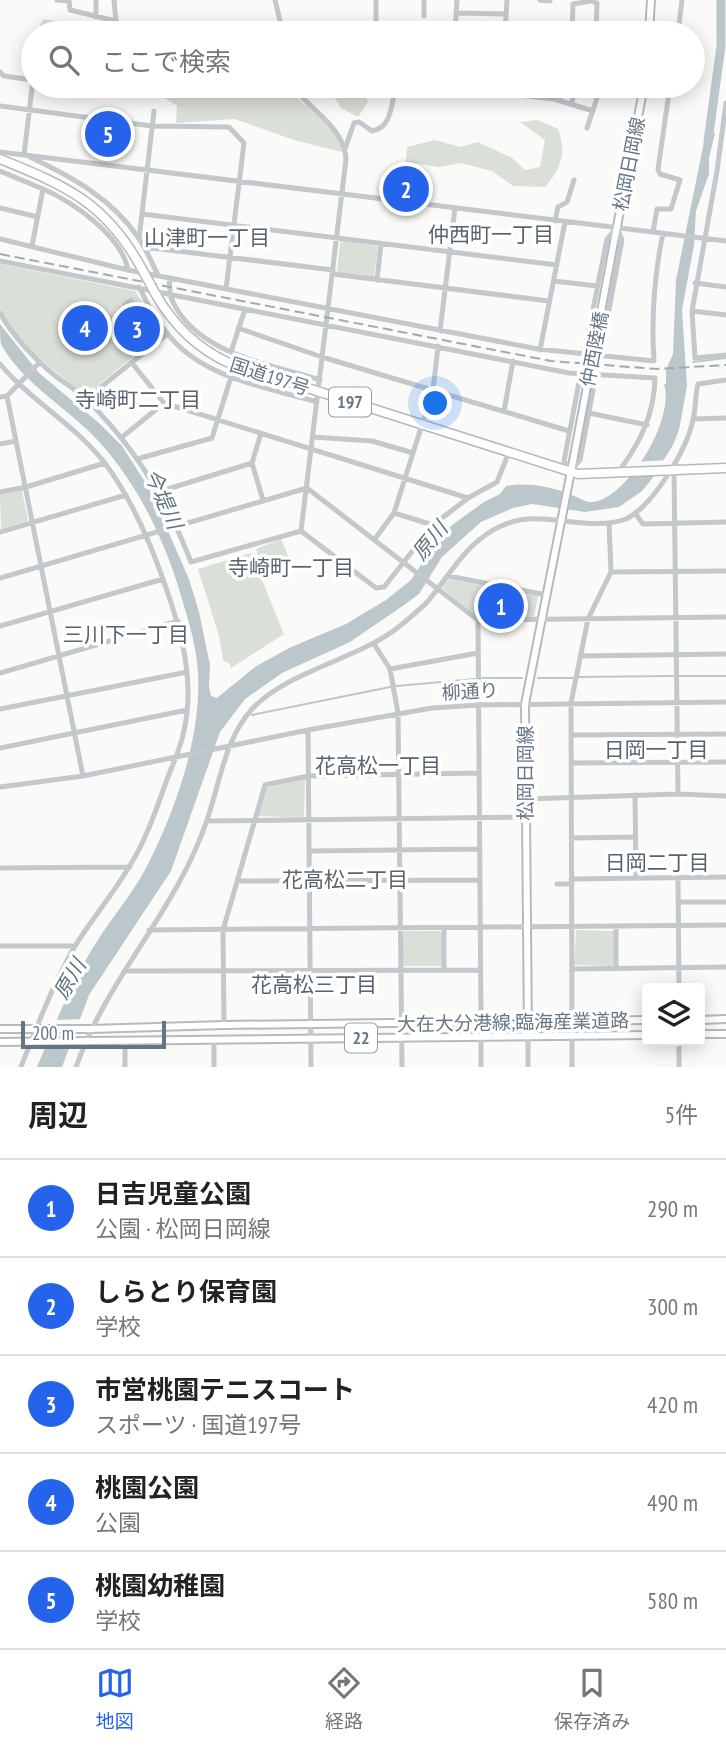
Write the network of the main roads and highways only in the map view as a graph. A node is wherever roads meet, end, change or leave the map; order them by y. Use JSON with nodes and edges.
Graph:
{"nodes":[{"id":1,"x":651,"y":0,"type":"edge"},
{"id":2,"x":650,"y":21,"type":"edge"},
{"id":3,"x":642,"y":98,"type":"edge"},
{"id":4,"x":0,"y":159,"type":"edge"},
{"id":5,"x":614,"y":242,"type":"joint"},
{"id":6,"x":726,"y":465,"type":"edge"},
{"id":7,"x":570,"y":471,"type":"junction"},
{"id":8,"x":726,"y":1019,"type":"edge"},
{"id":9,"x":642,"y":1020,"type":"edge"},
{"id":10,"x":705,"y":1020,"type":"edge"},
{"id":11,"x":527,"y":1021,"type":"junction"},
{"id":12,"x":0,"y":1029,"type":"edge"},
{"id":13,"x":705,"y":1034,"type":"edge"},
{"id":14,"x":726,"y":1034,"type":"edge"},
{"id":15,"x":642,"y":1035,"type":"edge"},
{"id":16,"x":528,"y":1036,"type":"junction"},
{"id":17,"x":0,"y":1042,"type":"edge"}],
"edges":[{"from":1,"to":2,"type":"main road"},
{"from":3,"to":5,"type":"main road","name":"松岡日岡線"},
{"from":4,"to":7,"type":"highway","name":"国道197号","number":"197","bridge":true},
{"from":5,"to":7,"type":"main road","name":"仲西陸橋","bridge":true},
{"from":6,"to":7,"type":"highway","name":"国道197号","number":"197"},
{"from":7,"to":11,"type":"main road","name":"松岡日岡線"},
{"from":8,"to":10,"type":"main road"},
{"from":9,"to":11,"type":"main road","name":"大在大分港線;臨海産業道路","number":"22"},
{"from":11,"to":12,"type":"main road","name":"大在大分港線;臨海産業道路","number":"22"},
{"from":11,"to":16,"type":"main road","name":"松岡日岡線"},
{"from":13,"to":14,"type":"main road"},
{"from":15,"to":16,"type":"main road","name":"大在大分港線;臨海産業道路","number":"22"},
{"from":16,"to":17,"type":"main road","name":"大在大分港線;臨海産業道路","number":"22"}]}
